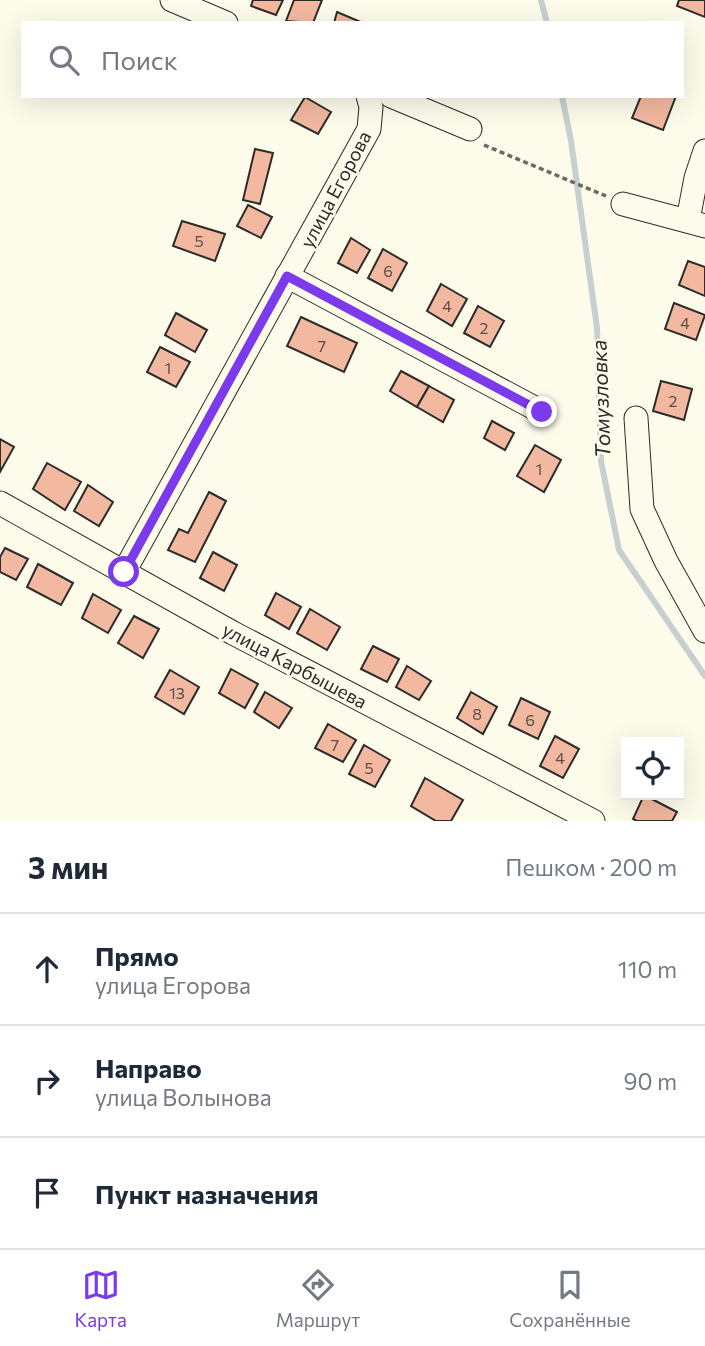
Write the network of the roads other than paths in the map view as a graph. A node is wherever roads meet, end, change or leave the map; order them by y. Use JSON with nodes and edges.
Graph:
{"nodes":[{"id":1,"x":172,"y":0,"type":"edge"},
{"id":2,"x":221,"y":21,"type":"edge"},
{"id":3,"x":369,"y":98,"type":"edge"},
{"id":4,"x":396,"y":98,"type":"edge"},
{"id":5,"x":470,"y":129,"type":"dead end"},
{"id":6,"x":705,"y":151,"type":"edge"},
{"id":7,"x":623,"y":204,"type":"road end"},
{"id":8,"x":697,"y":223,"type":"edge"},
{"id":9,"x":287,"y":276,"type":"junction"},
{"id":10,"x":542,"y":412,"type":"dead end"},
{"id":11,"x":636,"y":418,"type":"dead end"},
{"id":12,"x":0,"y":503,"type":"edge"},
{"id":13,"x":124,"y":572,"type":"junction"},
{"id":14,"x":705,"y":631,"type":"edge"},
{"id":15,"x":593,"y":821,"type":"edge"}],
"edges":[{"from":1,"to":2,"type":"street"},
{"from":3,"to":9,"type":"street","name":"улица Егорова"},
{"from":4,"to":5,"type":"street"},
{"from":6,"to":8,"type":"street"},
{"from":7,"to":8,"type":"street"},
{"from":9,"to":10,"type":"street"},
{"from":9,"to":13,"type":"street","name":"улица Егорова"},
{"from":11,"to":14,"type":"street"},
{"from":12,"to":13,"type":"street","name":"улица Карбышева"},
{"from":13,"to":15,"type":"street","name":"улица Карбышева"}]}
